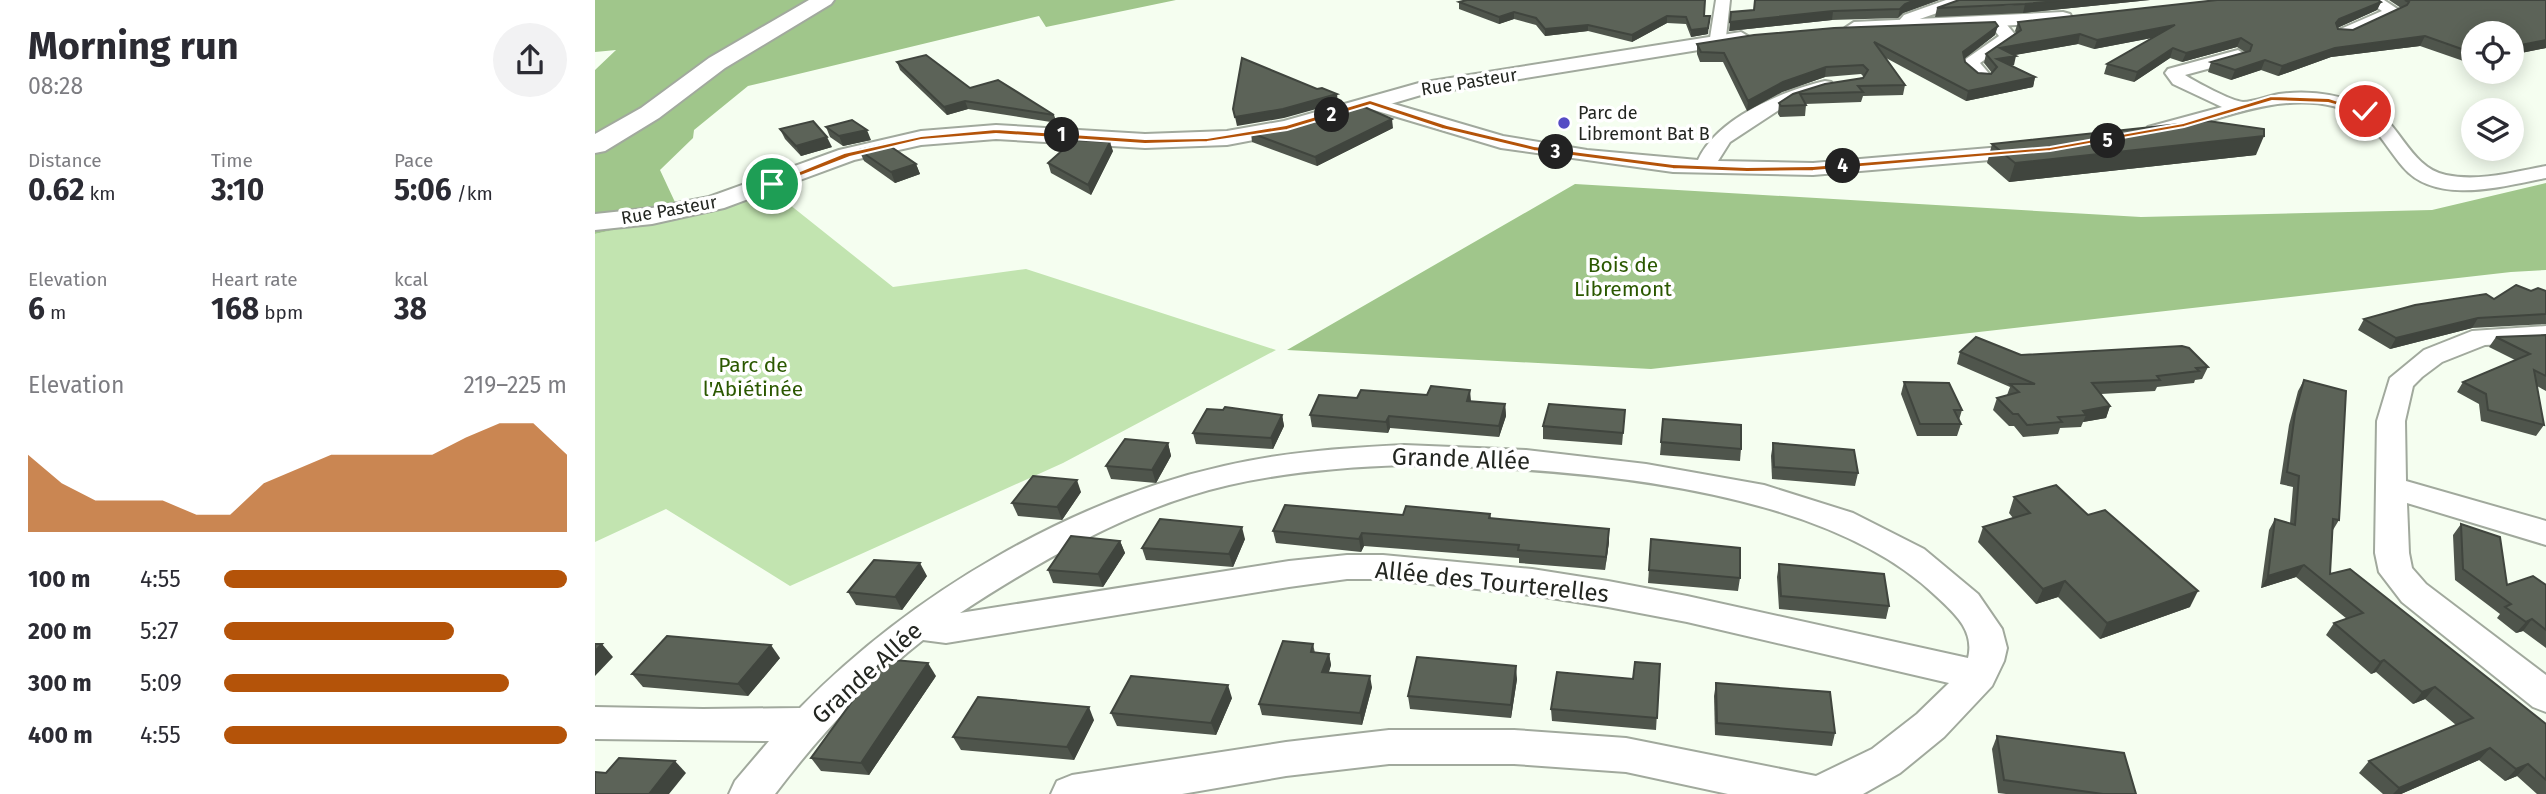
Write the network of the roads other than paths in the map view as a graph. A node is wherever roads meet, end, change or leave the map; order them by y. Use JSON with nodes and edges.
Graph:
{"nodes":[{"id":1,"x":824,"y":0,"type":"edge"},
{"id":2,"x":1723,"y":0,"type":"edge"},
{"id":3,"x":1961,"y":0,"type":"edge"},
{"id":4,"x":2373,"y":0,"type":"edge"},
{"id":5,"x":2074,"y":17,"type":"edge"},
{"id":6,"x":1997,"y":23,"type":"junction"},
{"id":7,"x":1909,"y":25,"type":"junction"},
{"id":8,"x":1832,"y":29,"type":"edge"},
{"id":9,"x":2342,"y":34,"type":"edge"},
{"id":10,"x":1765,"y":35,"type":"edge"},
{"id":11,"x":1721,"y":41,"type":"junction"},
{"id":12,"x":2238,"y":55,"type":"edge"},
{"id":13,"x":1983,"y":77,"type":"edge"},
{"id":14,"x":1843,"y":83,"type":"edge"},
{"id":15,"x":1370,"y":103,"type":"junction"},
{"id":16,"x":2238,"y":107,"type":"junction"},
{"id":17,"x":2134,"y":136,"type":"edge"},
{"id":18,"x":595,"y":145,"type":"edge"},
{"id":19,"x":2050,"y":149,"type":"edge"},
{"id":20,"x":1705,"y":167,"type":"junction"},
{"id":21,"x":2546,"y":172,"type":"edge"},
{"id":22,"x":595,"y":222,"type":"edge"},
{"id":23,"x":2546,"y":334,"type":"edge"},
{"id":24,"x":2391,"y":487,"type":"junction"},
{"id":25,"x":2546,"y":533,"type":"edge"},
{"id":26,"x":917,"y":625,"type":"junction"},
{"id":27,"x":1979,"y":675,"type":"junction"},
{"id":28,"x":2546,"y":695,"type":"edge"},
{"id":29,"x":595,"y":723,"type":"edge"},
{"id":30,"x":810,"y":724,"type":"junction"},
{"id":31,"x":750,"y":794,"type":"edge"},
{"id":32,"x":1072,"y":794,"type":"edge"},
{"id":33,"x":1818,"y":794,"type":"edge"},
{"id":34,"x":1845,"y":794,"type":"edge"},
{"id":35,"x":1864,"y":794,"type":"edge"}],
"edges":[{"from":1,"to":18,"type":"main road"},
{"from":2,"to":11,"type":"street"},
{"from":3,"to":7,"type":"street"},
{"from":4,"to":9,"type":"street"},
{"from":5,"to":6,"type":"street"},
{"from":6,"to":7,"type":"street"},
{"from":6,"to":13,"type":"street"},
{"from":7,"to":8,"type":"street"},
{"from":10,"to":11,"type":"street","name":"Rue Pasteur"},
{"from":11,"to":15,"type":"street","name":"Rue Pasteur"},
{"from":12,"to":16,"type":"street"},
{"from":14,"to":20,"type":"street"},
{"from":15,"to":20,"type":"street"},
{"from":15,"to":22,"type":"street","name":"Rue Pasteur"},
{"from":16,"to":17,"type":"street"},
{"from":16,"to":21,"type":"street"},
{"from":19,"to":20,"type":"street"},
{"from":23,"to":24,"type":"street"},
{"from":24,"to":25,"type":"street"},
{"from":24,"to":28,"type":"street"},
{"from":26,"to":27,"type":"street","name":"Allée des Tourterelles"},
{"from":26,"to":27,"type":"street","name":"Grande Allée"},
{"from":26,"to":30,"type":"street","name":"Grande Allée"},
{"from":27,"to":33,"type":"street","name":"Grande Allée"},
{"from":29,"to":30,"type":"street"},
{"from":30,"to":31,"type":"street","name":"Grande Allée"},
{"from":32,"to":33,"type":"street"},
{"from":34,"to":35,"type":"street"}]}
